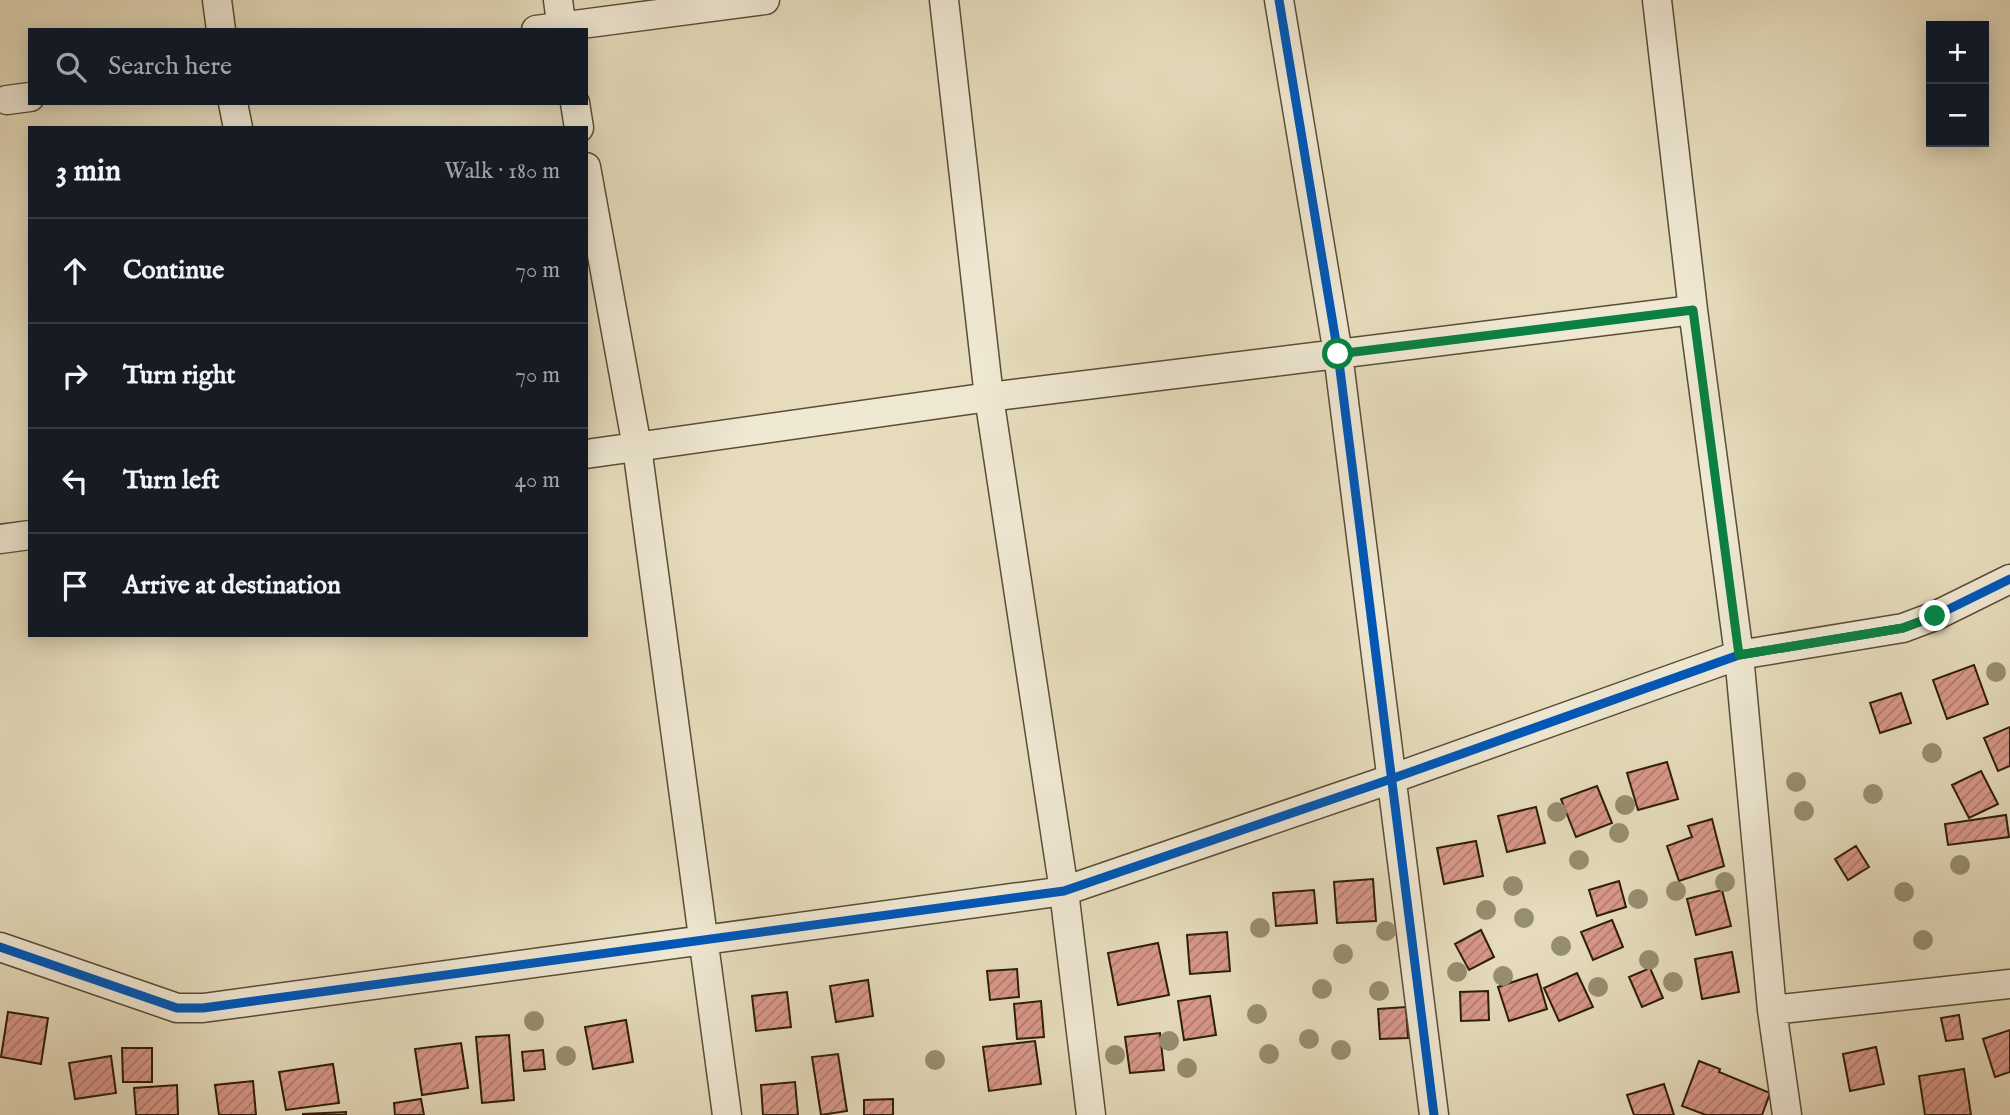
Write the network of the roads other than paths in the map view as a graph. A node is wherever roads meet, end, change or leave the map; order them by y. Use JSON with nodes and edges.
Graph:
{"nodes":[{"id":1,"x":217,"y":0,"type":"edge"},
{"id":2,"x":765,"y":0,"type":"edge"},
{"id":3,"x":944,"y":0,"type":"edge"},
{"id":4,"x":1279,"y":0,"type":"edge"},
{"id":5,"x":1657,"y":0,"type":"edge"},
{"id":6,"x":554,"y":22,"type":"edge"},
{"id":7,"x":221,"y":28,"type":"edge"},
{"id":8,"x":233,"y":105,"type":"edge"},
{"id":9,"x":575,"y":105,"type":"edge"},
{"id":10,"x":238,"y":126,"type":"edge"},
{"id":11,"x":579,"y":126,"type":"edge"},
{"id":12,"x":588,"y":178,"type":"edge"},
{"id":13,"x":1693,"y":310,"type":"junction"},
{"id":14,"x":1338,"y":354,"type":"junction"},
{"id":15,"x":989,"y":397,"type":"junction"},
{"id":16,"x":637,"y":447,"type":"junction"},
{"id":17,"x":588,"y":454,"type":"edge"},
{"id":18,"x":28,"y":535,"type":"edge"},
{"id":19,"x":0,"y":539,"type":"edge"},
{"id":20,"x":2006,"y":586,"type":"edge"},
{"id":21,"x":1739,"y":655,"type":"junction"},
{"id":22,"x":1391,"y":779,"type":"junction"},
{"id":23,"x":1064,"y":891,"type":"junction"},
{"id":24,"x":702,"y":940,"type":"junction"},
{"id":25,"x":0,"y":947,"type":"edge"},
{"id":26,"x":2010,"y":984,"type":"edge"},
{"id":27,"x":1772,"y":1010,"type":"junction"},
{"id":28,"x":727,"y":1115,"type":"edge"},
{"id":29,"x":1091,"y":1115,"type":"edge"},
{"id":30,"x":1434,"y":1115,"type":"edge"},
{"id":31,"x":1787,"y":1115,"type":"edge"}],
"edges":[{"from":1,"to":7,"type":"street"},
{"from":2,"to":6,"type":"street"},
{"from":3,"to":15,"type":"street"},
{"from":4,"to":14,"type":"street"},
{"from":5,"to":13,"type":"street"},
{"from":8,"to":10,"type":"street"},
{"from":9,"to":11,"type":"street"},
{"from":12,"to":16,"type":"street"},
{"from":13,"to":14,"type":"street"},
{"from":13,"to":21,"type":"street"},
{"from":14,"to":15,"type":"street"},
{"from":14,"to":22,"type":"street"},
{"from":15,"to":16,"type":"street"},
{"from":15,"to":23,"type":"street"},
{"from":16,"to":17,"type":"street"},
{"from":16,"to":24,"type":"street"},
{"from":18,"to":19,"type":"street"},
{"from":20,"to":21,"type":"street"},
{"from":21,"to":22,"type":"street"},
{"from":21,"to":27,"type":"street"},
{"from":22,"to":23,"type":"street"},
{"from":22,"to":30,"type":"street"},
{"from":23,"to":24,"type":"street"},
{"from":23,"to":29,"type":"street"},
{"from":24,"to":25,"type":"street"},
{"from":24,"to":28,"type":"street"},
{"from":26,"to":27,"type":"street"},
{"from":27,"to":31,"type":"street"}]}
